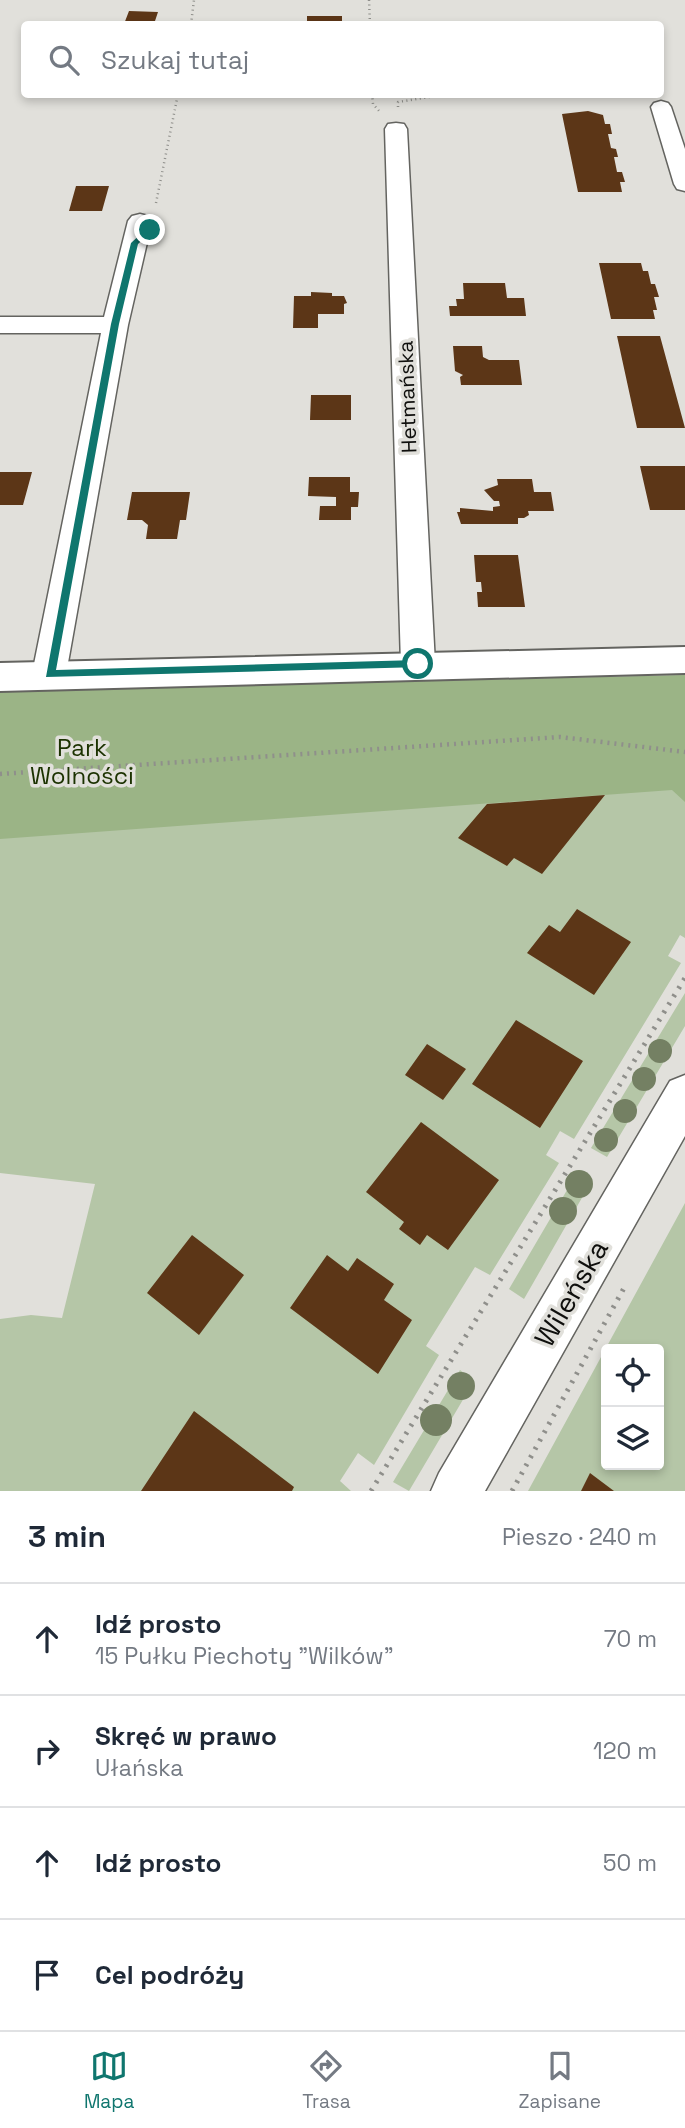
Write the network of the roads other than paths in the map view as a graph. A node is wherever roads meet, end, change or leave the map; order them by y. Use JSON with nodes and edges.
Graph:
{"nodes":[{"id":1,"x":660,"y":107,"type":"dead end"},
{"id":2,"x":396,"y":129,"type":"road end"},
{"id":3,"x":685,"y":184,"type":"edge"},
{"id":4,"x":137,"y":232,"type":"road end"},
{"id":5,"x":115,"y":324,"type":"junction"},
{"id":6,"x":0,"y":325,"type":"edge"},
{"id":7,"x":685,"y":660,"type":"edge"},
{"id":8,"x":418,"y":664,"type":"junction"},
{"id":9,"x":49,"y":674,"type":"junction"},
{"id":10,"x":0,"y":677,"type":"edge"},
{"id":11,"x":685,"y":1095,"type":"edge"},
{"id":12,"x":457,"y":1491,"type":"edge"}],
"edges":[{"from":1,"to":3,"type":"street"},
{"from":2,"to":8,"type":"street","name":"Hetmańska"},
{"from":4,"to":5,"type":"street"},
{"from":5,"to":6,"type":"street"},
{"from":5,"to":9,"type":"street"},
{"from":7,"to":8,"type":"street"},
{"from":8,"to":9,"type":"street"},
{"from":9,"to":10,"type":"street"},
{"from":11,"to":12,"type":"street","name":"Wileńska"}]}
